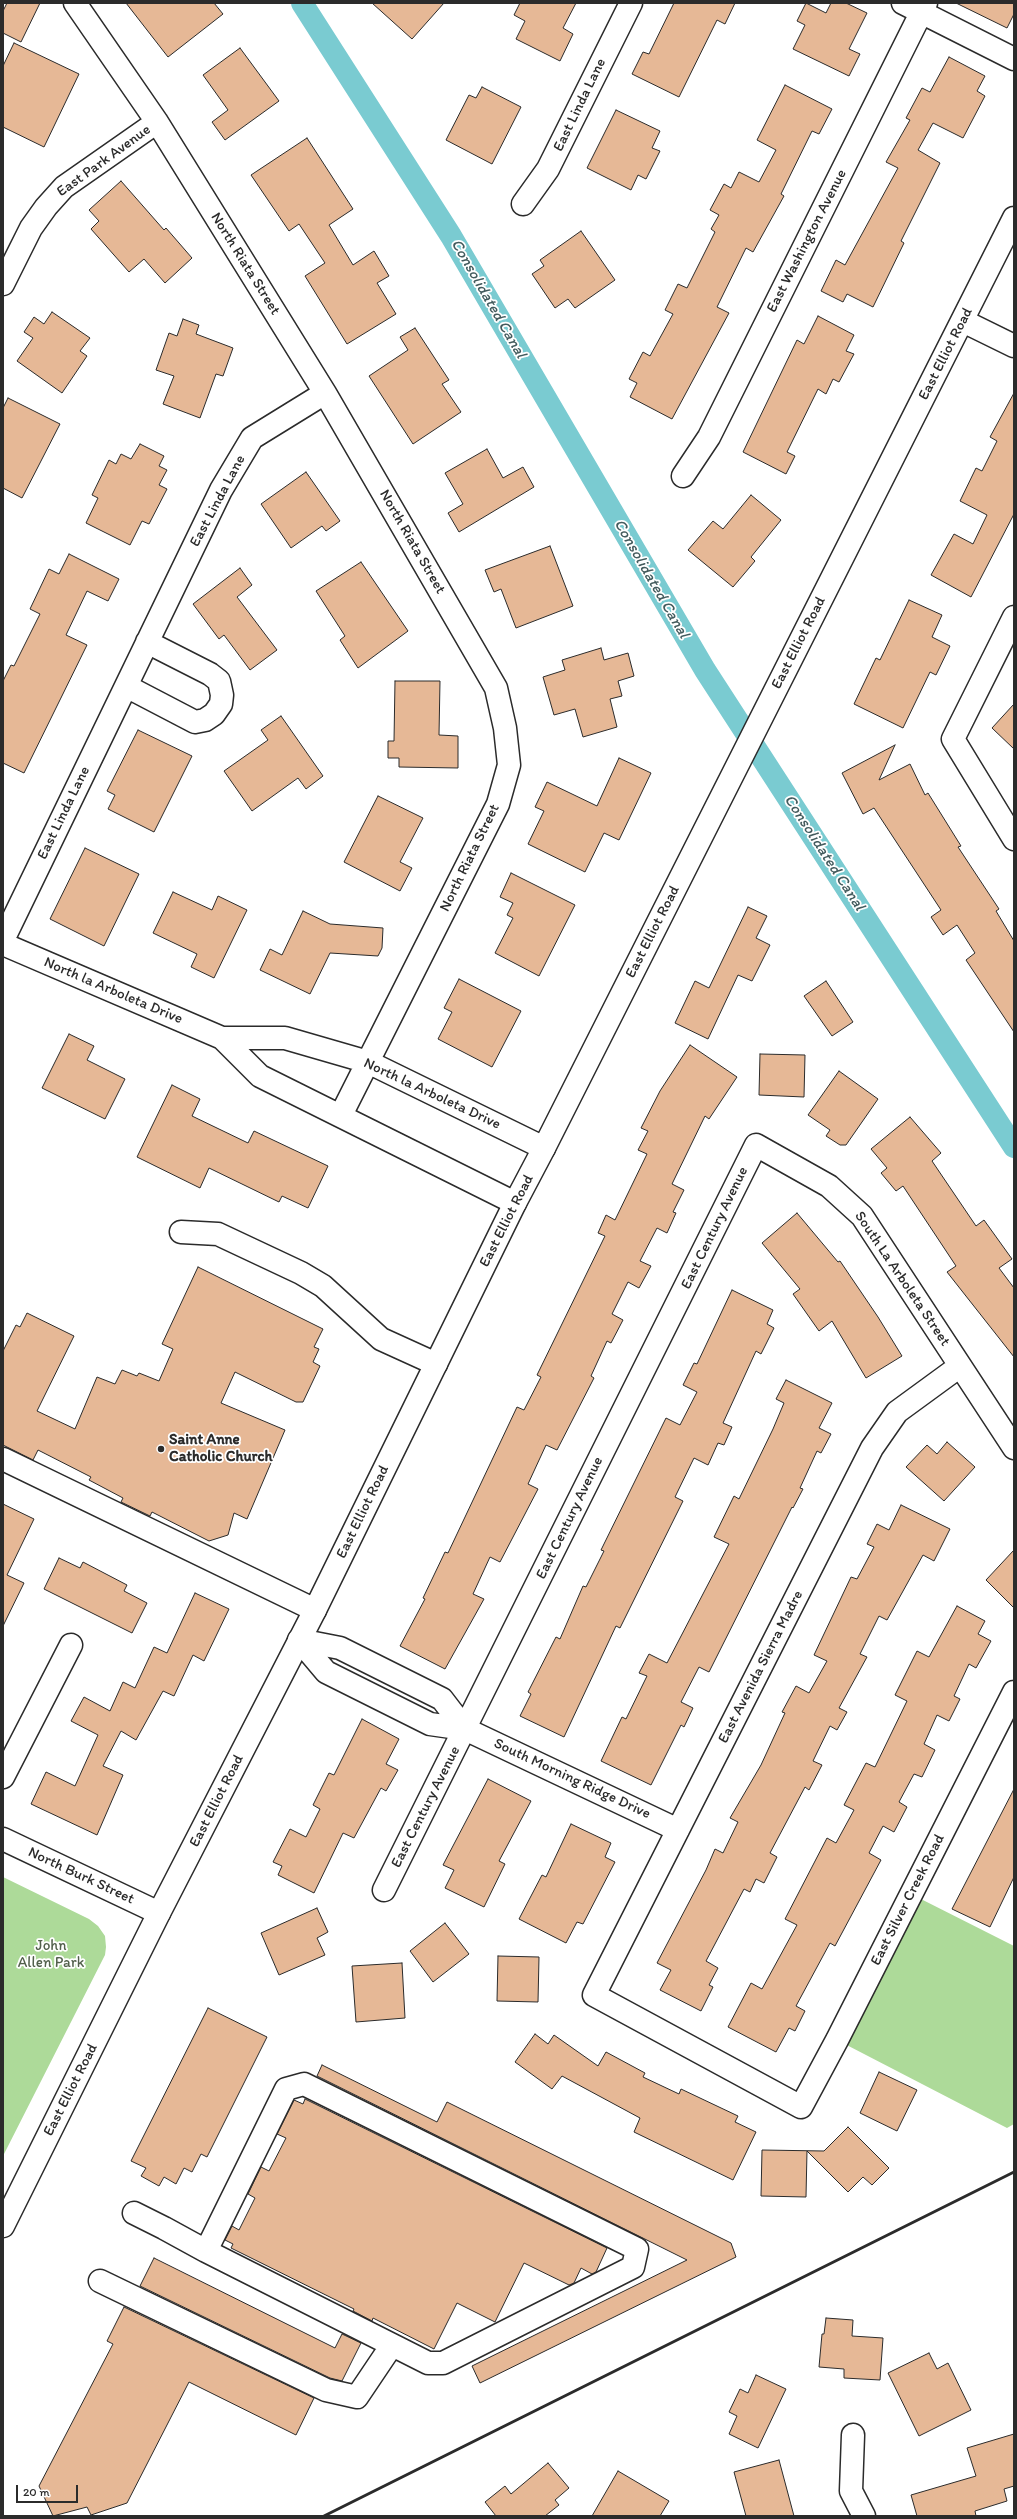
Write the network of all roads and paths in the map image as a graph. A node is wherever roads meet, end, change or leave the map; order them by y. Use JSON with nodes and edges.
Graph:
{"nodes":[{"id":1,"x":75,"y":3,"type":"edge"},
{"id":2,"x":631,"y":3,"type":"edge"},
{"id":3,"x":917,"y":6,"type":"edge"},
{"id":4,"x":1014,"y":59,"type":"edge"},
{"id":5,"x":157,"y":122,"type":"junction"},
{"id":6,"x":523,"y":204,"type":"dead end"},
{"id":7,"x":1014,"y":218,"type":"edge"},
{"id":8,"x":3,"y":284,"type":"edge"},
{"id":9,"x":963,"y":321,"type":"junction"},
{"id":10,"x":1014,"y":346,"type":"edge"},
{"id":11,"x":325,"y":393,"type":"junction"},
{"id":12,"x":683,"y":476,"type":"dead end"},
{"id":13,"x":1014,"y":617,"type":"edge"},
{"id":14,"x":147,"y":642,"type":"junction"},
{"id":15,"x":126,"y":686,"type":"junction"},
{"id":16,"x":1014,"y":839,"type":"edge"},
{"id":17,"x":3,"y":940,"type":"edge"},
{"id":18,"x":3,"y":944,"type":"edge"},
{"id":19,"x":222,"y":1038,"type":"junction"},
{"id":20,"x":368,"y":1062,"type":"junction"},
{"id":21,"x":341,"y":1115,"type":"junction"},
{"id":22,"x":756,"y":1145,"type":"joint"},
{"id":23,"x":544,"y":1148,"type":"junction"},
{"id":24,"x":515,"y":1203,"type":"junction"},
{"id":25,"x":181,"y":1232,"type":"dead end"},
{"id":26,"x":436,"y":1364,"type":"junction"},
{"id":27,"x":960,"y":1366,"type":"junction"},
{"id":28,"x":1014,"y":1448,"type":"edge"},
{"id":29,"x":3,"y":1459,"type":"edge"},
{"id":30,"x":315,"y":1610,"type":"junction"},
{"id":31,"x":299,"y":1640,"type":"junction"},
{"id":32,"x":71,"y":1645,"type":"dead end"},
{"id":33,"x":1014,"y":1692,"type":"edge"},
{"id":34,"x":465,"y":1728,"type":"junction"},
{"id":35,"x":3,"y":1776,"type":"edge"},
{"id":36,"x":678,"y":1830,"type":"junction"},
{"id":37,"x":3,"y":1839,"type":"edge"},
{"id":38,"x":384,"y":1890,"type":"dead end"},
{"id":39,"x":159,"y":1913,"type":"junction"},
{"id":40,"x":594,"y":1995,"type":"joint"},
{"id":41,"x":134,"y":2214,"type":"dead end"},
{"id":42,"x":3,"y":2226,"type":"edge"},
{"id":43,"x":206,"y":2251,"type":"junction"},
{"id":44,"x":100,"y":2281,"type":"dead end"},
{"id":45,"x":392,"y":2345,"type":"junction"},
{"id":46,"x":853,"y":2435,"type":"dead end"},
{"id":47,"x":864,"y":2516,"type":"edge"}],
"edges":[{"from":1,"to":5,"type":"street","name":"North Riata Street"},
{"from":2,"to":6,"type":"street","name":"East Linda Lane"},
{"from":3,"to":4,"type":"street"},
{"from":3,"to":12,"type":"street","name":"East Washington Avenue"},
{"from":5,"to":8,"type":"street","name":"East Park Avenue"},
{"from":5,"to":11,"type":"street","name":"North Riata Street"},
{"from":7,"to":9,"type":"street","name":"East Elliot Road"},
{"from":9,"to":10,"type":"street"},
{"from":9,"to":23,"type":"street","name":"East Elliot Road"},
{"from":11,"to":14,"type":"street","name":"East Linda Lane"},
{"from":11,"to":20,"type":"street","name":"North Riata Street"},
{"from":13,"to":16,"type":"street"},
{"from":14,"to":15,"type":"street","name":"East Linda Lane"},
{"from":14,"to":15,"type":"street"},
{"from":15,"to":17,"type":"street","name":"East Linda Lane"},
{"from":18,"to":19,"type":"street","name":"North la Arboleta Drive"},
{"from":19,"to":20,"type":"street","name":"North la Arboleta Drive"},
{"from":19,"to":21,"type":"street","name":"North la Arboleta Drive"},
{"from":20,"to":21,"type":"street","name":"North Riata Street"},
{"from":20,"to":23,"type":"street","name":"North la Arboleta Drive"},
{"from":21,"to":24,"type":"street","name":"North la Arboleta Drive"},
{"from":22,"to":27,"type":"street","name":"South La Arboleta Street"},
{"from":22,"to":34,"type":"street","name":"East Century Avenue"},
{"from":23,"to":24,"type":"street","name":"East Elliot Road"},
{"from":24,"to":26,"type":"street","name":"East Elliot Road"},
{"from":25,"to":26,"type":"street"},
{"from":26,"to":30,"type":"street","name":"East Elliot Road"},
{"from":27,"to":28,"type":"street","name":"South La Arboleta Street"},
{"from":27,"to":36,"type":"street","name":"East Avenida Sierra Madre"},
{"from":29,"to":30,"type":"street"},
{"from":30,"to":31,"type":"street","name":"East Elliot Road"},
{"from":31,"to":34,"type":"street","name":"South Morning Ridge Drive"},
{"from":31,"to":39,"type":"street","name":"East Elliot Road"},
{"from":32,"to":35,"type":"street"},
{"from":33,"to":40,"type":"street","name":"East Silver Creek Road"},
{"from":34,"to":36,"type":"street","name":"South Morning Ridge Drive"},
{"from":34,"to":38,"type":"street","name":"East Century Avenue"},
{"from":36,"to":40,"type":"street","name":"East Avenida Sierra Madre"},
{"from":37,"to":39,"type":"street","name":"North Burk Street"},
{"from":39,"to":42,"type":"street","name":"East Elliot Road"},
{"from":41,"to":43,"type":"street"},
{"from":43,"to":45,"type":"street"},
{"from":43,"to":45,"type":"street"},
{"from":44,"to":45,"type":"street"},
{"from":46,"to":47,"type":"street"}]}
